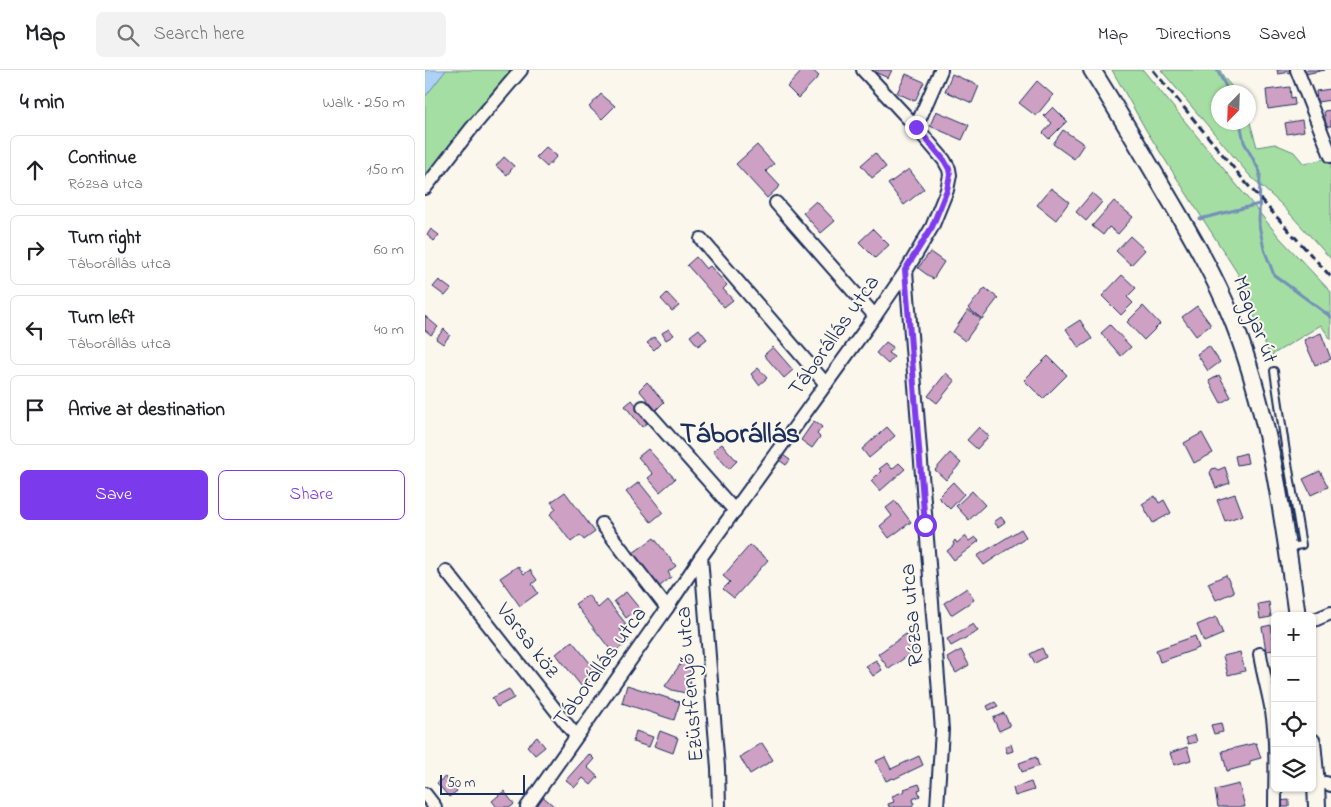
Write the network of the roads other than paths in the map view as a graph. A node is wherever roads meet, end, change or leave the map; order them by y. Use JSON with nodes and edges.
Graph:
{"nodes":[{"id":1,"x":521,"y":70,"type":"edge"},
{"id":2,"x":863,"y":70,"type":"edge"},
{"id":3,"x":941,"y":70,"type":"edge"},
{"id":4,"x":1092,"y":70,"type":"edge"},
{"id":5,"x":1297,"y":70,"type":"edge"},
{"id":6,"x":916,"y":127,"type":"junction"},
{"id":7,"x":1331,"y":156,"type":"edge"},
{"id":8,"x":425,"y":188,"type":"edge"},
{"id":9,"x":776,"y":203,"type":"dead end"},
{"id":10,"x":701,"y":239,"type":"dead end"},
{"id":11,"x":905,"y":270,"type":"junction"},
{"id":12,"x":875,"y":316,"type":"junction"},
{"id":13,"x":1274,"y":371,"type":"dead end"},
{"id":14,"x":826,"y":384,"type":"junction"},
{"id":15,"x":643,"y":407,"type":"dead end"},
{"id":16,"x":735,"y":511,"type":"junction"},
{"id":17,"x":602,"y":524,"type":"dead end"},
{"id":18,"x":1287,"y":548,"type":"junction"},
{"id":19,"x":701,"y":557,"type":"junction"},
{"id":20,"x":446,"y":571,"type":"dead end"},
{"id":21,"x":667,"y":608,"type":"junction"},
{"id":22,"x":1296,"y":612,"type":"edge"},
{"id":23,"x":1331,"y":613,"type":"edge"},
{"id":24,"x":1316,"y":619,"type":"edge"},
{"id":25,"x":1260,"y":654,"type":"dead end"},
{"id":26,"x":576,"y":736,"type":"junction"},
{"id":27,"x":1313,"y":747,"type":"edge"},
{"id":28,"x":1324,"y":785,"type":"edge"},
{"id":29,"x":425,"y":794,"type":"edge"},
{"id":30,"x":435,"y":807,"type":"edge"},
{"id":31,"x":527,"y":807,"type":"edge"},
{"id":32,"x":719,"y":807,"type":"edge"},
{"id":33,"x":937,"y":807,"type":"edge"},
{"id":34,"x":1275,"y":807,"type":"edge"},
{"id":35,"x":1317,"y":807,"type":"edge"}],
"edges":[{"from":1,"to":8,"type":"street"},
{"from":2,"to":6,"type":"street","name":"Táborállás utca"},
{"from":3,"to":6,"type":"street"},
{"from":4,"to":18,"type":"street","name":"Magyar út"},
{"from":5,"to":7,"type":"street"},
{"from":6,"to":11,"type":"street","name":"Táborállás utca"},
{"from":9,"to":12,"type":"street"},
{"from":10,"to":14,"type":"street"},
{"from":11,"to":12,"type":"street","name":"Táborállás utca"},
{"from":11,"to":33,"type":"street","name":"Rózsa utca"},
{"from":12,"to":14,"type":"street","name":"Táborállás utca"},
{"from":13,"to":18,"type":"lane"},
{"from":14,"to":16,"type":"street","name":"Táborállás utca"},
{"from":15,"to":16,"type":"street"},
{"from":16,"to":19,"type":"street","name":"Táborállás utca"},
{"from":17,"to":21,"type":"street"},
{"from":18,"to":22,"type":"street","name":"Magyar út"},
{"from":19,"to":21,"type":"street","name":"Táborállás utca"},
{"from":19,"to":32,"type":"street","name":"Ezüstfenyő utca"},
{"from":20,"to":26,"type":"street","name":"Varsa köz"},
{"from":21,"to":26,"type":"street","name":"Táborállás utca"},
{"from":23,"to":24,"type":"street"},
{"from":25,"to":34,"type":"street"},
{"from":26,"to":31,"type":"street","name":"Táborállás utca"},
{"from":27,"to":28,"type":"street"},
{"from":28,"to":35,"type":"street"},
{"from":29,"to":30,"type":"street"}]}
